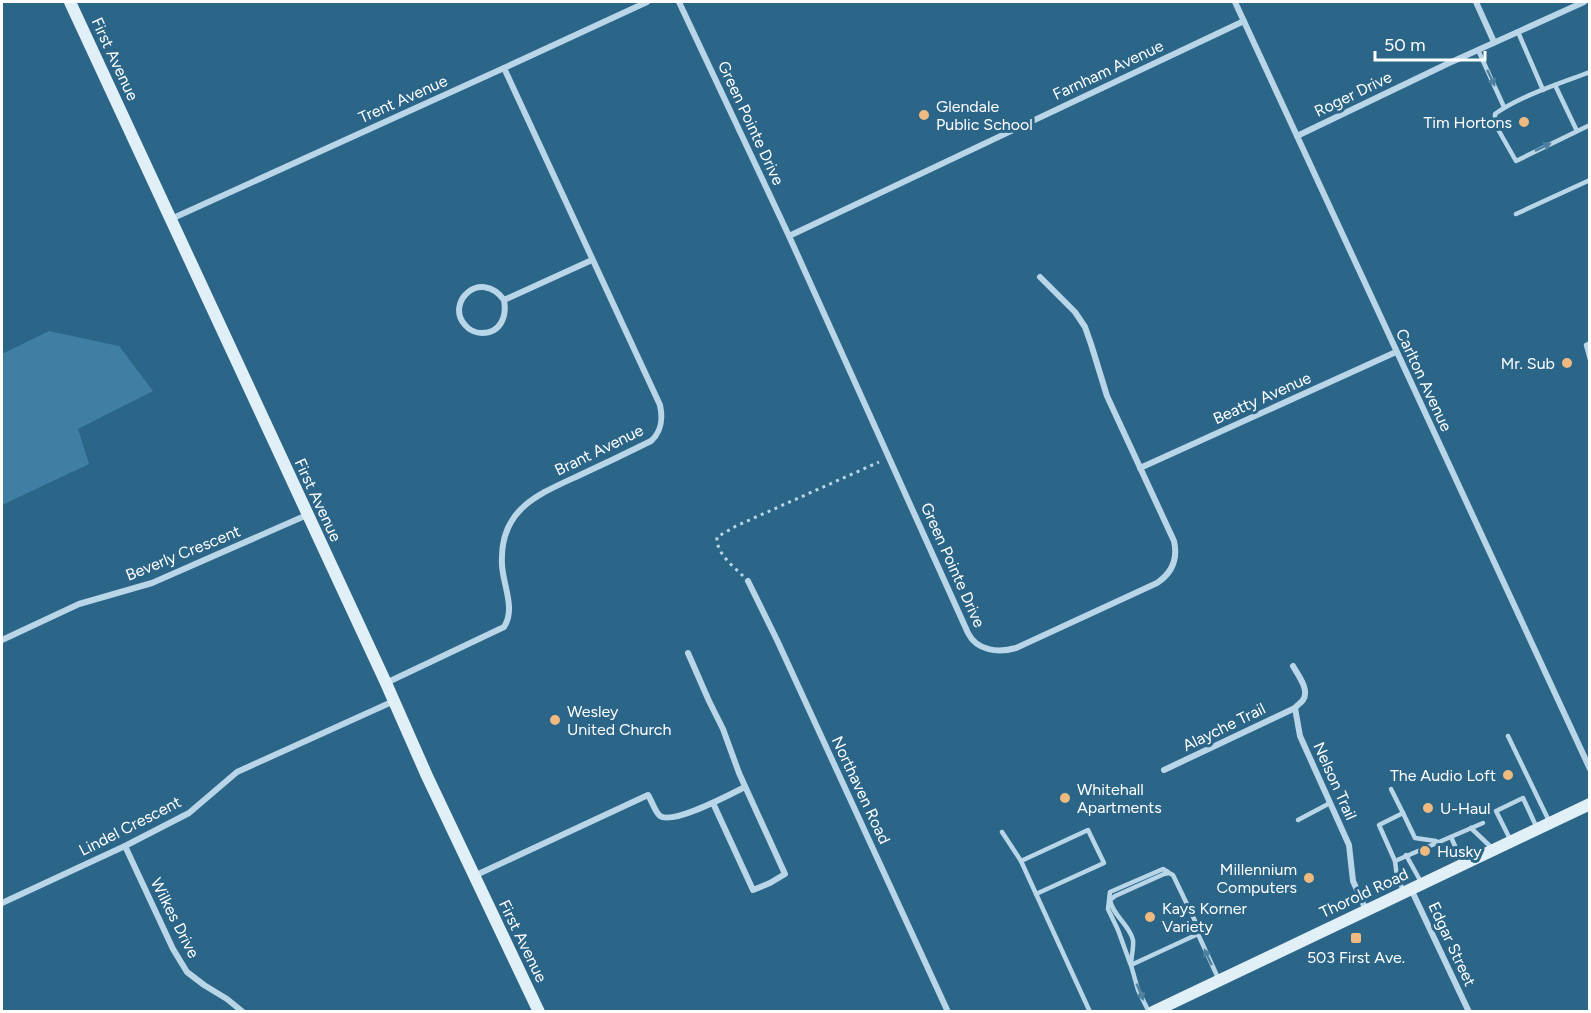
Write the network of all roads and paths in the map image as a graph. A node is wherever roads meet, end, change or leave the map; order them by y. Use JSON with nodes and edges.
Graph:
{"nodes":[{"id":1,"x":71,"y":2,"type":"edge"},
{"id":2,"x":647,"y":2,"type":"edge"},
{"id":3,"x":680,"y":2,"type":"edge"},
{"id":4,"x":1235,"y":2,"type":"edge"},
{"id":5,"x":1476,"y":2,"type":"edge"},
{"id":6,"x":1584,"y":2,"type":"edge"},
{"id":7,"x":1244,"y":21,"type":"junction"},
{"id":8,"x":1518,"y":32,"type":"junction"},
{"id":9,"x":1494,"y":42,"type":"junction"},
{"id":10,"x":1478,"y":50,"type":"junction"},
{"id":11,"x":504,"y":69,"type":"junction"},
{"id":12,"x":1590,"y":72,"type":"edge"},
{"id":13,"x":1555,"y":85,"type":"junction"},
{"id":14,"x":1543,"y":90,"type":"junction"},
{"id":15,"x":1504,"y":107,"type":"junction"},
{"id":16,"x":1590,"y":125,"type":"edge"},
{"id":17,"x":1577,"y":131,"type":"junction"},
{"id":18,"x":1298,"y":136,"type":"junction"},
{"id":19,"x":1590,"y":180,"type":"edge"},
{"id":20,"x":1516,"y":214,"type":"dead end"},
{"id":21,"x":170,"y":220,"type":"junction"},
{"id":22,"x":789,"y":236,"type":"junction"},
{"id":23,"x":592,"y":260,"type":"junction"},
{"id":24,"x":1040,"y":277,"type":"dead end"},
{"id":25,"x":504,"y":300,"type":"junction"},
{"id":26,"x":1590,"y":344,"type":"edge"},
{"id":27,"x":1396,"y":352,"type":"junction"},
{"id":28,"x":1590,"y":360,"type":"edge"},
{"id":29,"x":890,"y":457,"type":"junction"},
{"id":30,"x":1140,"y":468,"type":"junction"},
{"id":31,"x":307,"y":515,"type":"junction"},
{"id":32,"x":748,"y":581,"type":"joint"},
{"id":33,"x":2,"y":640,"type":"edge"},
{"id":34,"x":688,"y":653,"type":"dead end"},
{"id":35,"x":1293,"y":666,"type":"dead end"},
{"id":36,"x":386,"y":683,"type":"junction"},
{"id":37,"x":394,"y":701,"type":"junction"},
{"id":38,"x":1295,"y":708,"type":"junction"},
{"id":39,"x":1508,"y":736,"type":"dead end"},
{"id":40,"x":1590,"y":769,"type":"edge"},
{"id":41,"x":1164,"y":770,"type":"dead end"},
{"id":42,"x":745,"y":787,"type":"junction"},
{"id":43,"x":1391,"y":789,"type":"dead end"},
{"id":44,"x":713,"y":803,"type":"junction"},
{"id":45,"x":1330,"y":803,"type":"junction"},
{"id":46,"x":1590,"y":804,"type":"edge"},
{"id":47,"x":1403,"y":813,"type":"junction"},
{"id":48,"x":1298,"y":820,"type":"dead end"},
{"id":49,"x":1483,"y":823,"type":"dead end"},
{"id":50,"x":1550,"y":823,"type":"junction"},
{"id":51,"x":1471,"y":828,"type":"junction"},
{"id":52,"x":1538,"y":829,"type":"junction"},
{"id":53,"x":1002,"y":832,"type":"dead end"},
{"id":54,"x":1451,"y":837,"type":"junction"},
{"id":55,"x":1439,"y":841,"type":"junction"},
{"id":56,"x":1511,"y":841,"type":"junction"},
{"id":57,"x":125,"y":846,"type":"junction"},
{"id":58,"x":1494,"y":850,"type":"junction"},
{"id":59,"x":1406,"y":855,"type":"junction"},
{"id":60,"x":1021,"y":861,"type":"junction"},
{"id":61,"x":1395,"y":861,"type":"junction"},
{"id":62,"x":1463,"y":864,"type":"junction"},
{"id":63,"x":1169,"y":873,"type":"junction"},
{"id":64,"x":474,"y":876,"type":"junction"},
{"id":65,"x":1412,"y":888,"type":"junction"},
{"id":66,"x":1036,"y":894,"type":"junction"},
{"id":67,"x":2,"y":903,"type":"edge"},
{"id":68,"x":1366,"y":910,"type":"junction"},
{"id":69,"x":1198,"y":934,"type":"junction"},
{"id":70,"x":1131,"y":965,"type":"junction"},
{"id":71,"x":1219,"y":980,"type":"junction"},
{"id":72,"x":243,"y":1011,"type":"edge"},
{"id":73,"x":539,"y":1011,"type":"edge"},
{"id":74,"x":948,"y":1011,"type":"edge"},
{"id":75,"x":1090,"y":1011,"type":"edge"},
{"id":76,"x":1151,"y":1011,"type":"edge"},
{"id":77,"x":1469,"y":1011,"type":"edge"}],
"edges":[{"from":1,"to":21,"type":"street","name":"First Avenue"},
{"from":2,"to":11,"type":"street","name":"Trent Avenue"},
{"from":3,"to":22,"type":"street","name":"Green Pointe Drive"},
{"from":4,"to":7,"type":"street","name":"Carlton Avenue"},
{"from":5,"to":9,"type":"street"},
{"from":6,"to":8,"type":"street","name":"Roger Drive"},
{"from":7,"to":18,"type":"street","name":"Carlton Avenue"},
{"from":7,"to":22,"type":"street","name":"Farnham Avenue"},
{"from":8,"to":9,"type":"street","name":"Roger Drive"},
{"from":8,"to":14,"type":"lane"},
{"from":9,"to":10,"type":"street","name":"Roger Drive"},
{"from":10,"to":15,"type":"lane","one_way":true},
{"from":10,"to":18,"type":"street","name":"Roger Drive"},
{"from":11,"to":21,"type":"street","name":"Trent Avenue"},
{"from":11,"to":23,"type":"street","name":"Brant Avenue"},
{"from":12,"to":13,"type":"lane"},
{"from":13,"to":14,"type":"lane"},
{"from":13,"to":17,"type":"lane"},
{"from":14,"to":15,"type":"lane"},
{"from":15,"to":17,"type":"lane","one_way":true},
{"from":16,"to":17,"type":"lane"},
{"from":18,"to":27,"type":"street","name":"Carlton Avenue"},
{"from":19,"to":20,"type":"lane"},
{"from":21,"to":31,"type":"street","name":"First Avenue"},
{"from":22,"to":29,"type":"street","name":"Green Pointe Drive"},
{"from":23,"to":25,"type":"street"},
{"from":23,"to":36,"type":"street","name":"Brant Avenue"},
{"from":24,"to":30,"type":"street","name":"Green Pointe Drive"},
{"from":25,"to":25,"type":"street"},
{"from":26,"to":28,"type":"lane"},
{"from":27,"to":30,"type":"street","name":"Beatty Avenue"},
{"from":27,"to":40,"type":"street","name":"Carlton Avenue"},
{"from":29,"to":30,"type":"street","name":"Green Pointe Drive"},
{"from":29,"to":32,"type":"path"},
{"from":31,"to":33,"type":"street","name":"Beverly Crescent"},
{"from":31,"to":36,"type":"street","name":"First Avenue"},
{"from":32,"to":74,"type":"street","name":"Northaven Road"},
{"from":34,"to":42,"type":"street"},
{"from":35,"to":38,"type":"street","name":"Nelson Trail"},
{"from":36,"to":37,"type":"street","name":"First Avenue"},
{"from":37,"to":57,"type":"street","name":"Lindel Crescent"},
{"from":37,"to":64,"type":"street","name":"First Avenue"},
{"from":38,"to":41,"type":"street","name":"Alayche Trail"},
{"from":38,"to":45,"type":"street","name":"Nelson Trail"},
{"from":39,"to":50,"type":"lane"},
{"from":42,"to":44,"type":"street"},
{"from":42,"to":44,"type":"street"},
{"from":43,"to":47,"type":"lane"},
{"from":44,"to":64,"type":"street"},
{"from":45,"to":48,"type":"lane"},
{"from":45,"to":68,"type":"street","name":"Nelson Trail"},
{"from":46,"to":50,"type":"street","name":"Thorold Road"},
{"from":47,"to":55,"type":"lane"},
{"from":47,"to":61,"type":"lane"},
{"from":49,"to":51,"type":"lane"},
{"from":50,"to":52,"type":"street","name":"Thorold Road"},
{"from":51,"to":54,"type":"lane"},
{"from":51,"to":58,"type":"lane"},
{"from":52,"to":56,"type":"street","name":"Thorold Road"},
{"from":52,"to":56,"type":"lane"},
{"from":53,"to":60,"type":"lane"},
{"from":54,"to":55,"type":"lane"},
{"from":54,"to":62,"type":"lane"},
{"from":55,"to":59,"type":"lane"},
{"from":56,"to":58,"type":"street","name":"Thorold Road"},
{"from":57,"to":67,"type":"street","name":"Lindel Crescent"},
{"from":57,"to":72,"type":"street","name":"Wilkes Drive"},
{"from":58,"to":62,"type":"street","name":"Thorold Road"},
{"from":59,"to":61,"type":"lane"},
{"from":59,"to":65,"type":"lane"},
{"from":60,"to":66,"type":"lane"},
{"from":60,"to":66,"type":"lane"},
{"from":61,"to":65,"type":"lane"},
{"from":62,"to":65,"type":"street","name":"Thorold Road"},
{"from":63,"to":69,"type":"lane"},
{"from":63,"to":70,"type":"lane"},
{"from":63,"to":70,"type":"lane"},
{"from":64,"to":73,"type":"street","name":"First Avenue"},
{"from":65,"to":68,"type":"street","name":"Thorold Road"},
{"from":65,"to":77,"type":"street","name":"Edgar Street"},
{"from":66,"to":75,"type":"lane"},
{"from":68,"to":71,"type":"street","name":"Thorold Road"},
{"from":69,"to":70,"type":"lane"},
{"from":71,"to":69,"type":"lane","one_way":true},
{"from":70,"to":76,"type":"lane","one_way":true},
{"from":71,"to":76,"type":"street","name":"Thorold Road"}]}
